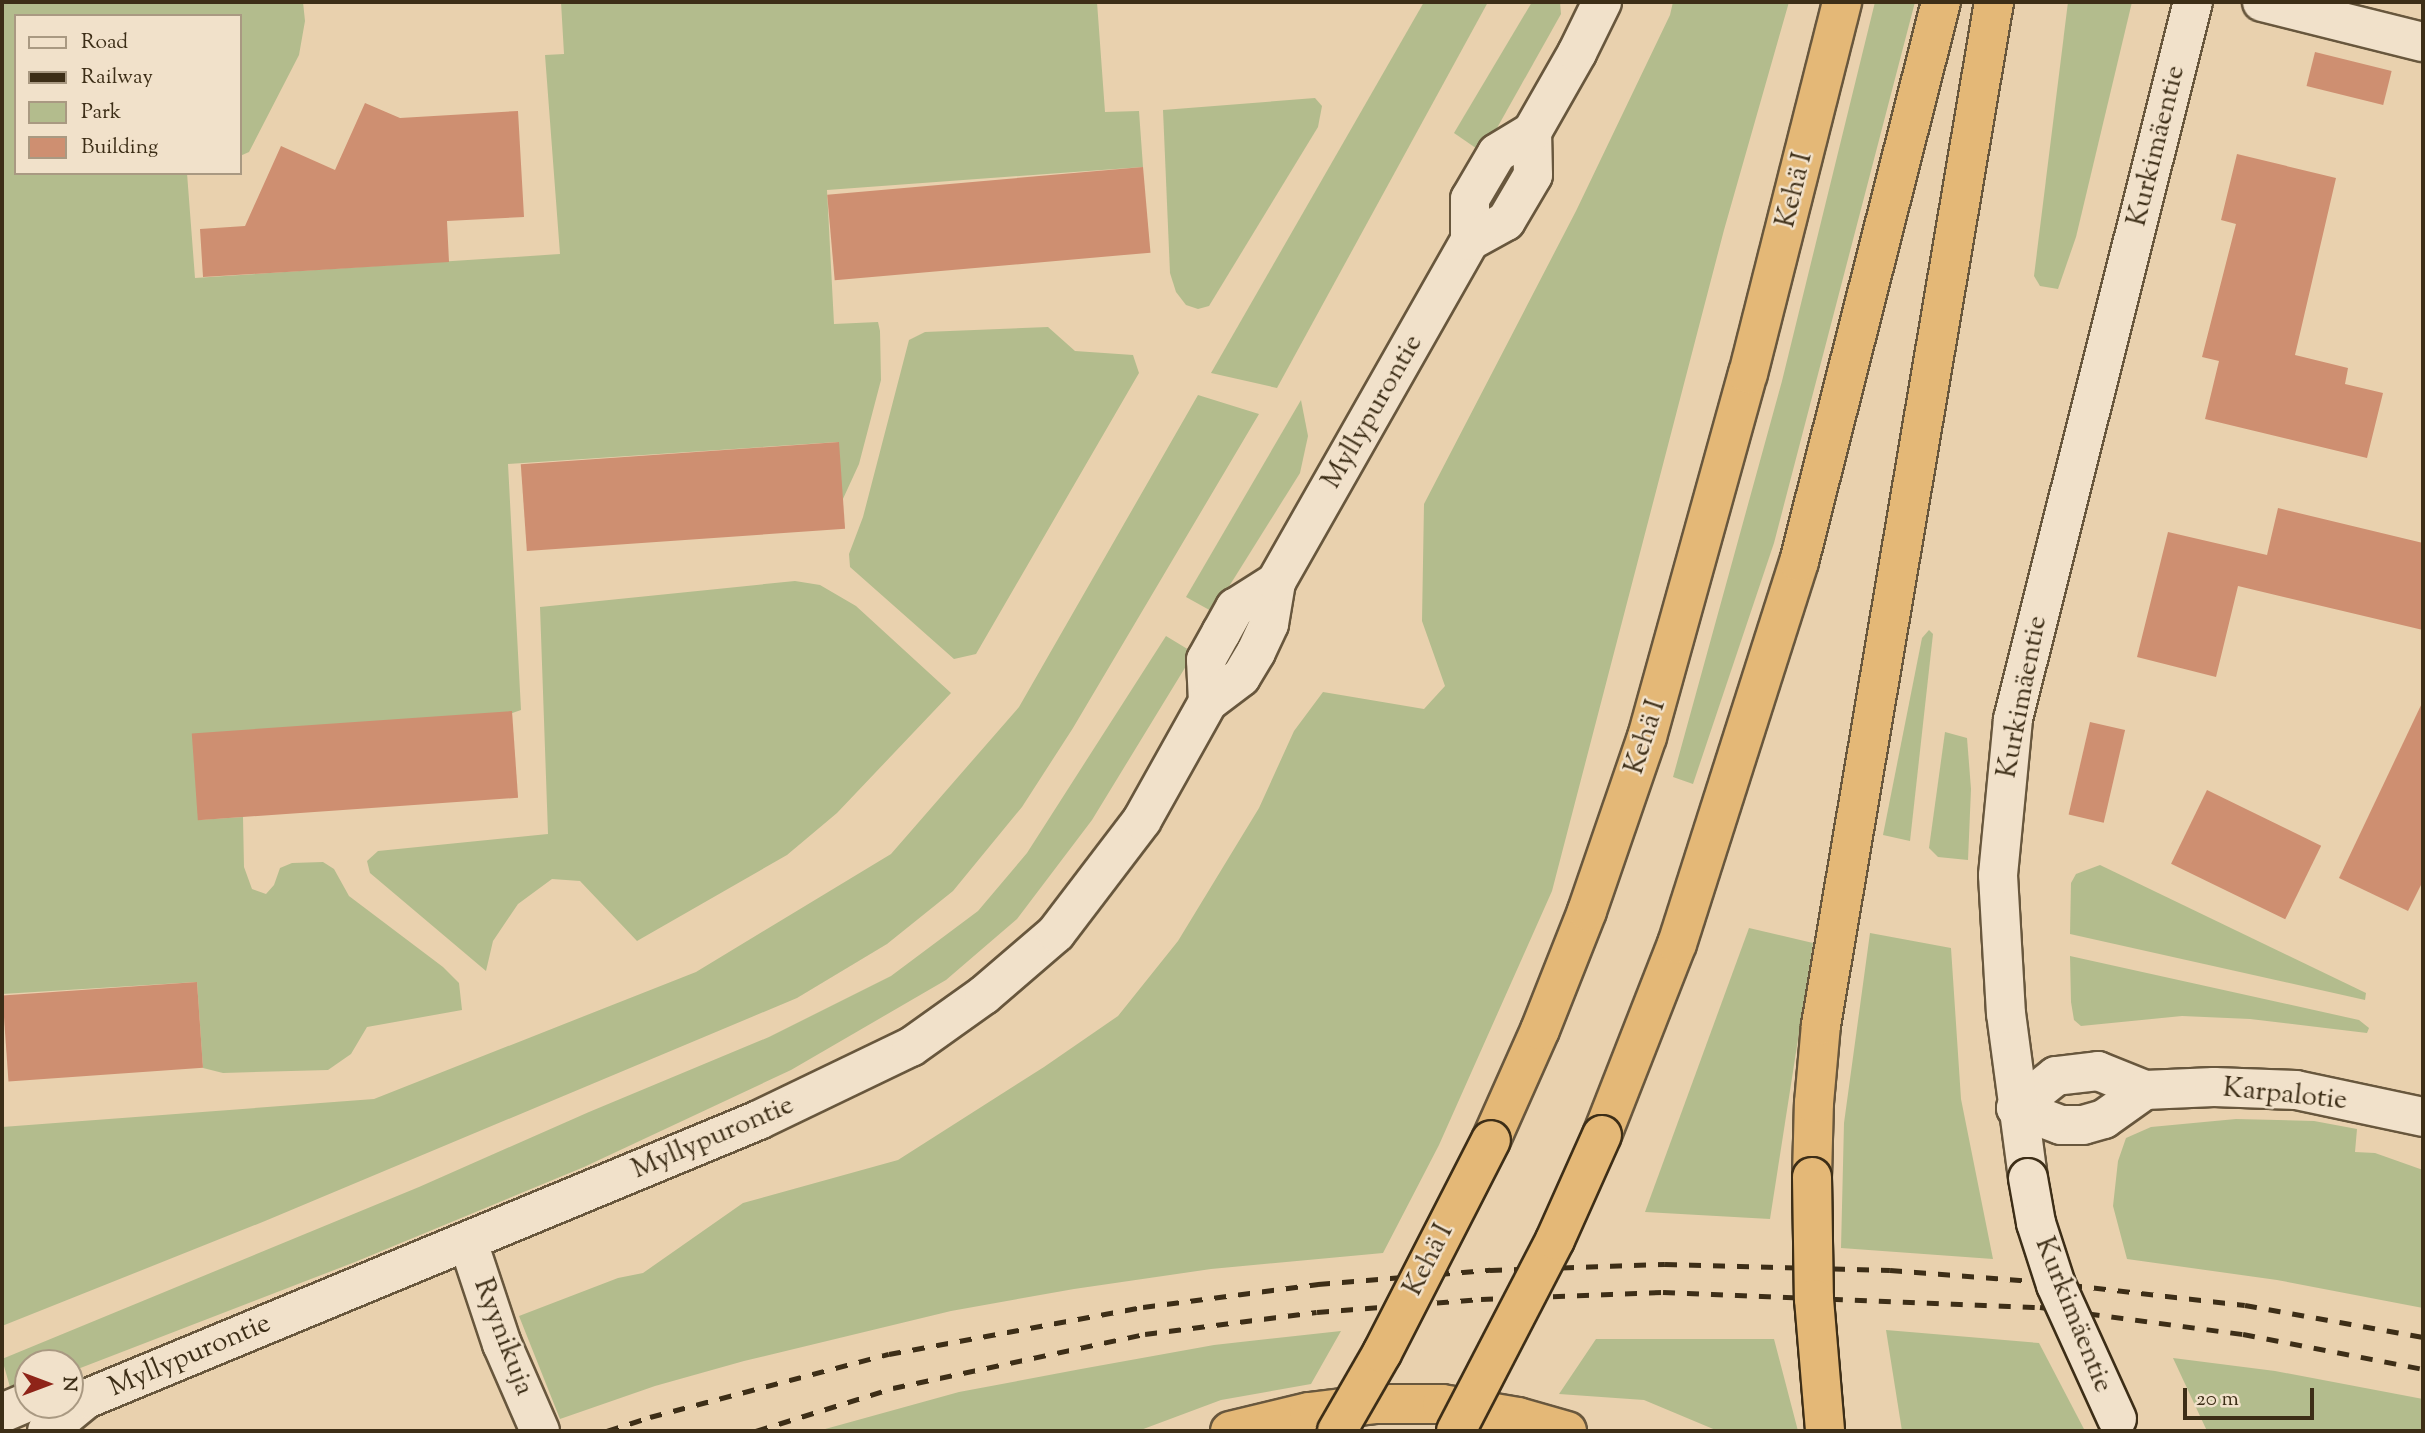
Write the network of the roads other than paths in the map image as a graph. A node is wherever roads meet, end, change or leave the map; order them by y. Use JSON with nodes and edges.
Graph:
{"nodes":[{"id":1,"x":1602,"y":2,"type":"edge"},
{"id":2,"x":1842,"y":2,"type":"edge"},
{"id":3,"x":1941,"y":2,"type":"edge"},
{"id":4,"x":1994,"y":2,"type":"edge"},
{"id":5,"x":2193,"y":2,"type":"edge"},
{"id":6,"x":2262,"y":2,"type":"edge"},
{"id":7,"x":2423,"y":42,"type":"edge"},
{"id":8,"x":2145,"y":1090,"type":"junction"},
{"id":9,"x":2016,"y":1108,"type":"junction"},
{"id":10,"x":2423,"y":1117,"type":"edge"},
{"id":11,"x":468,"y":1242,"type":"junction"},
{"id":12,"x":84,"y":1397,"type":"edge"},
{"id":13,"x":2121,"y":1425,"type":"edge"},
{"id":14,"x":540,"y":1431,"type":"edge"},
{"id":15,"x":1230,"y":1431,"type":"edge"},
{"id":16,"x":1337,"y":1431,"type":"edge"},
{"id":17,"x":1456,"y":1431,"type":"edge"},
{"id":18,"x":1567,"y":1431,"type":"edge"},
{"id":19,"x":1825,"y":1431,"type":"edge"}],
"edges":[{"from":1,"to":11,"type":"street","name":"Myllypurontie"},
{"from":2,"to":16,"type":"highway","name":"Kehä I","bridge":true},
{"from":3,"to":17,"type":"highway","bridge":true},
{"from":4,"to":19,"type":"highway","bridge":true},
{"from":5,"to":9,"type":"street","name":"Kurkimäentie"},
{"from":6,"to":7,"type":"street"},
{"from":8,"to":9,"type":"street"},
{"from":8,"to":9,"type":"street","name":"Karpalotie"},
{"from":8,"to":10,"type":"street","name":"Karpalotie"},
{"from":9,"to":13,"type":"street","name":"Kurkimäentie","bridge":true},
{"from":11,"to":12,"type":"street","name":"Myllypurontie"},
{"from":11,"to":14,"type":"street","name":"Ryynikuja"},
{"from":15,"to":18,"type":"highway"}]}
